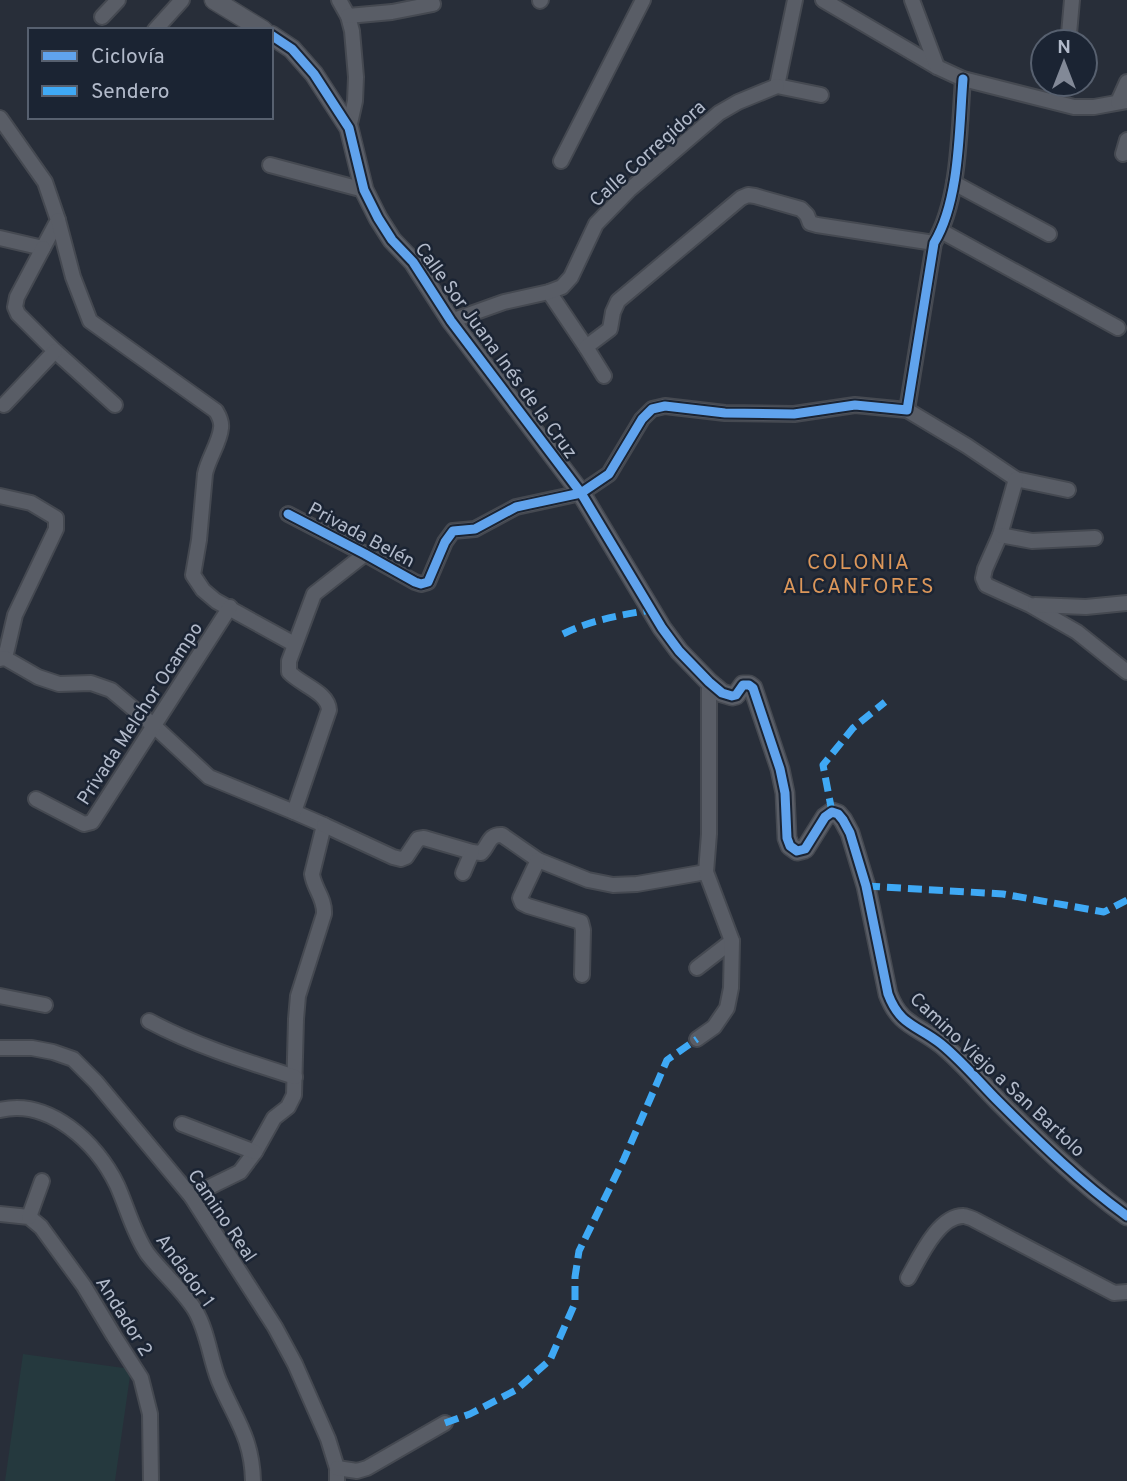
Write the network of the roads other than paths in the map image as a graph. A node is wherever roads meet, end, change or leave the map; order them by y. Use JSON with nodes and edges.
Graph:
{"nodes":[{"id":1,"x":118,"y":0,"type":"edge"},
{"id":2,"x":182,"y":0,"type":"edge"},
{"id":3,"x":215,"y":0,"type":"edge"},
{"id":4,"x":339,"y":0,"type":"edge"},
{"id":5,"x":643,"y":0,"type":"edge"},
{"id":6,"x":796,"y":0,"type":"edge"},
{"id":7,"x":823,"y":0,"type":"edge"},
{"id":8,"x":912,"y":0,"type":"edge"},
{"id":9,"x":1072,"y":0,"type":"edge"},
{"id":10,"x":433,"y":4,"type":"dead end"},
{"id":11,"x":348,"y":16,"type":"junction"},
{"id":12,"x":102,"y":17,"type":"dead end"},
{"id":13,"x":157,"y":28,"type":"edge"},
{"id":14,"x":260,"y":28,"type":"edge"},
{"id":15,"x":1070,"y":28,"type":"edge"},
{"id":16,"x":273,"y":36,"type":"edge"},
{"id":17,"x":937,"y":67,"type":"junction"},
{"id":18,"x":963,"y":79,"type":"junction"},
{"id":19,"x":1127,"y":82,"type":"edge"},
{"id":20,"x":777,"y":86,"type":"junction"},
{"id":21,"x":821,"y":95,"type":"dead end"},
{"id":22,"x":1122,"y":102,"type":"edge"},
{"id":23,"x":0,"y":118,"type":"edge"},
{"id":24,"x":349,"y":128,"type":"junction"},
{"id":25,"x":561,"y":161,"type":"dead end"},
{"id":26,"x":270,"y":165,"type":"dead end"},
{"id":27,"x":954,"y":183,"type":"junction"},
{"id":28,"x":364,"y":190,"type":"junction"},
{"id":29,"x":58,"y":220,"type":"junction"},
{"id":30,"x":1049,"y":234,"type":"dead end"},
{"id":31,"x":938,"y":237,"type":"junction"},
{"id":32,"x":0,"y":238,"type":"edge"},
{"id":33,"x":43,"y":248,"type":"junction"},
{"id":34,"x":549,"y":292,"type":"junction"},
{"id":35,"x":451,"y":321,"type":"junction"},
{"id":36,"x":1118,"y":328,"type":"dead end"},
{"id":37,"x":586,"y":347,"type":"junction"},
{"id":38,"x":55,"y":351,"type":"junction"},
{"id":39,"x":604,"y":376,"type":"dead end"},
{"id":40,"x":4,"y":405,"type":"dead end"},
{"id":41,"x":115,"y":405,"type":"dead end"},
{"id":42,"x":907,"y":410,"type":"junction"},
{"id":43,"x":1016,"y":479,"type":"junction"},
{"id":44,"x":1068,"y":490,"type":"dead end"},
{"id":45,"x":581,"y":493,"type":"junction"},
{"id":46,"x":0,"y":496,"type":"edge"},
{"id":47,"x":288,"y":514,"type":"dead end"},
{"id":48,"x":1000,"y":535,"type":"junction"},
{"id":49,"x":1095,"y":538,"type":"dead end"},
{"id":50,"x":365,"y":554,"type":"junction"},
{"id":51,"x":1127,"y":603,"type":"edge"},
{"id":52,"x":1030,"y":605,"type":"junction"},
{"id":53,"x":230,"y":607,"type":"junction"},
{"id":54,"x":294,"y":644,"type":"junction"},
{"id":55,"x":2,"y":659,"type":"edge"},
{"id":56,"x":1127,"y":672,"type":"edge"},
{"id":57,"x":709,"y":682,"type":"junction"},
{"id":58,"x":153,"y":725,"type":"junction"},
{"id":59,"x":36,"y":799,"type":"dead end"},
{"id":60,"x":294,"y":811,"type":"junction"},
{"id":61,"x":324,"y":825,"type":"junction"},
{"id":62,"x":472,"y":852,"type":"junction"},
{"id":63,"x":538,"y":860,"type":"junction"},
{"id":64,"x":706,"y":872,"type":"junction"},
{"id":65,"x":463,"y":873,"type":"dead end"},
{"id":66,"x":732,"y":941,"type":"junction"},
{"id":67,"x":697,"y":968,"type":"dead end"},
{"id":68,"x":582,"y":975,"type":"dead end"},
{"id":69,"x":0,"y":996,"type":"edge"},
{"id":70,"x":45,"y":1005,"type":"dead end"},
{"id":71,"x":149,"y":1021,"type":"dead end"},
{"id":72,"x":697,"y":1039,"type":"dead end"},
{"id":73,"x":0,"y":1048,"type":"edge"},
{"id":74,"x":295,"y":1077,"type":"junction"},
{"id":75,"x":0,"y":1110,"type":"edge"},
{"id":76,"x":182,"y":1124,"type":"dead end"},
{"id":77,"x":255,"y":1152,"type":"junction"},
{"id":78,"x":43,"y":1181,"type":"dead end"},
{"id":79,"x":191,"y":1196,"type":"junction"},
{"id":80,"x":0,"y":1214,"type":"edge"},
{"id":81,"x":1127,"y":1216,"type":"edge"},
{"id":82,"x":29,"y":1217,"type":"junction"},
{"id":83,"x":908,"y":1278,"type":"dead end"},
{"id":84,"x":1127,"y":1292,"type":"edge"},
{"id":85,"x":445,"y":1423,"type":"dead end"},
{"id":86,"x":337,"y":1475,"type":"edge"},
{"id":87,"x":151,"y":1481,"type":"edge"},
{"id":88,"x":253,"y":1481,"type":"edge"}],
"edges":[{"from":1,"to":12,"type":"street"},
{"from":2,"to":13,"type":"street"},
{"from":3,"to":14,"type":"street"},
{"from":4,"to":11,"type":"street"},
{"from":5,"to":25,"type":"street"},
{"from":6,"to":20,"type":"street"},
{"from":7,"to":17,"type":"street"},
{"from":8,"to":17,"type":"street"},
{"from":9,"to":15,"type":"street"},
{"from":10,"to":11,"type":"street"},
{"from":11,"to":24,"type":"street"},
{"from":16,"to":24,"type":"street","name":"Calle Sor Juana Inés de la Cruz"},
{"from":17,"to":18,"type":"street"},
{"from":18,"to":22,"type":"street"},
{"from":18,"to":27,"type":"street"},
{"from":19,"to":22,"type":"street"},
{"from":20,"to":21,"type":"street"},
{"from":20,"to":34,"type":"street","name":"Calle Corregidora"},
{"from":23,"to":29,"type":"street"},
{"from":24,"to":28,"type":"street","name":"Calle Sor Juana Inés de la Cruz"},
{"from":26,"to":28,"type":"street"},
{"from":27,"to":30,"type":"street"},
{"from":27,"to":31,"type":"street"},
{"from":28,"to":35,"type":"street","name":"Calle Sor Juana Inés de la Cruz"},
{"from":29,"to":33,"type":"street"},
{"from":29,"to":53,"type":"street"},
{"from":31,"to":36,"type":"street"},
{"from":31,"to":37,"type":"street"},
{"from":31,"to":42,"type":"street"},
{"from":32,"to":33,"type":"street"},
{"from":33,"to":38,"type":"street"},
{"from":34,"to":35,"type":"street","name":"Calle Corregidora"},
{"from":34,"to":37,"type":"street"},
{"from":35,"to":45,"type":"street","name":"Calle Sor Juana Inés de la Cruz"},
{"from":37,"to":39,"type":"street"},
{"from":38,"to":40,"type":"street"},
{"from":38,"to":41,"type":"street"},
{"from":42,"to":43,"type":"street"},
{"from":42,"to":45,"type":"street"},
{"from":43,"to":44,"type":"street"},
{"from":43,"to":48,"type":"street"},
{"from":45,"to":50,"type":"street","name":"Privada Belén"},
{"from":45,"to":57,"type":"street","name":"Calle Sor Juana Inés de la Cruz"},
{"from":46,"to":55,"type":"street"},
{"from":47,"to":50,"type":"street","name":"Privada Belén"},
{"from":48,"to":49,"type":"street"},
{"from":48,"to":52,"type":"street"},
{"from":50,"to":54,"type":"street"},
{"from":51,"to":52,"type":"street"},
{"from":52,"to":56,"type":"street"},
{"from":53,"to":54,"type":"street"},
{"from":53,"to":58,"type":"street","name":"Privada Melchor Ocampo"},
{"from":54,"to":60,"type":"street"},
{"from":55,"to":58,"type":"street"},
{"from":57,"to":64,"type":"street"},
{"from":57,"to":81,"type":"street","name":"Camino Viejo a San Bartolo"},
{"from":58,"to":59,"type":"street","name":"Privada Melchor Ocampo"},
{"from":58,"to":60,"type":"street"},
{"from":60,"to":61,"type":"street"},
{"from":61,"to":62,"type":"street"},
{"from":61,"to":74,"type":"street"},
{"from":62,"to":63,"type":"street"},
{"from":62,"to":65,"type":"street"},
{"from":63,"to":64,"type":"street"},
{"from":63,"to":68,"type":"street"},
{"from":64,"to":66,"type":"street"},
{"from":66,"to":67,"type":"street"},
{"from":66,"to":72,"type":"street"},
{"from":69,"to":70,"type":"street"},
{"from":71,"to":74,"type":"street"},
{"from":73,"to":79,"type":"street","name":"Camino Real"},
{"from":74,"to":77,"type":"street"},
{"from":75,"to":88,"type":"street","name":"Andador 1"},
{"from":76,"to":77,"type":"street"},
{"from":77,"to":79,"type":"street"},
{"from":78,"to":82,"type":"street"},
{"from":79,"to":86,"type":"street","name":"Camino Real"},
{"from":80,"to":82,"type":"street"},
{"from":82,"to":87,"type":"street","name":"Andador 2"},
{"from":83,"to":84,"type":"street"},
{"from":85,"to":86,"type":"street"}]}
